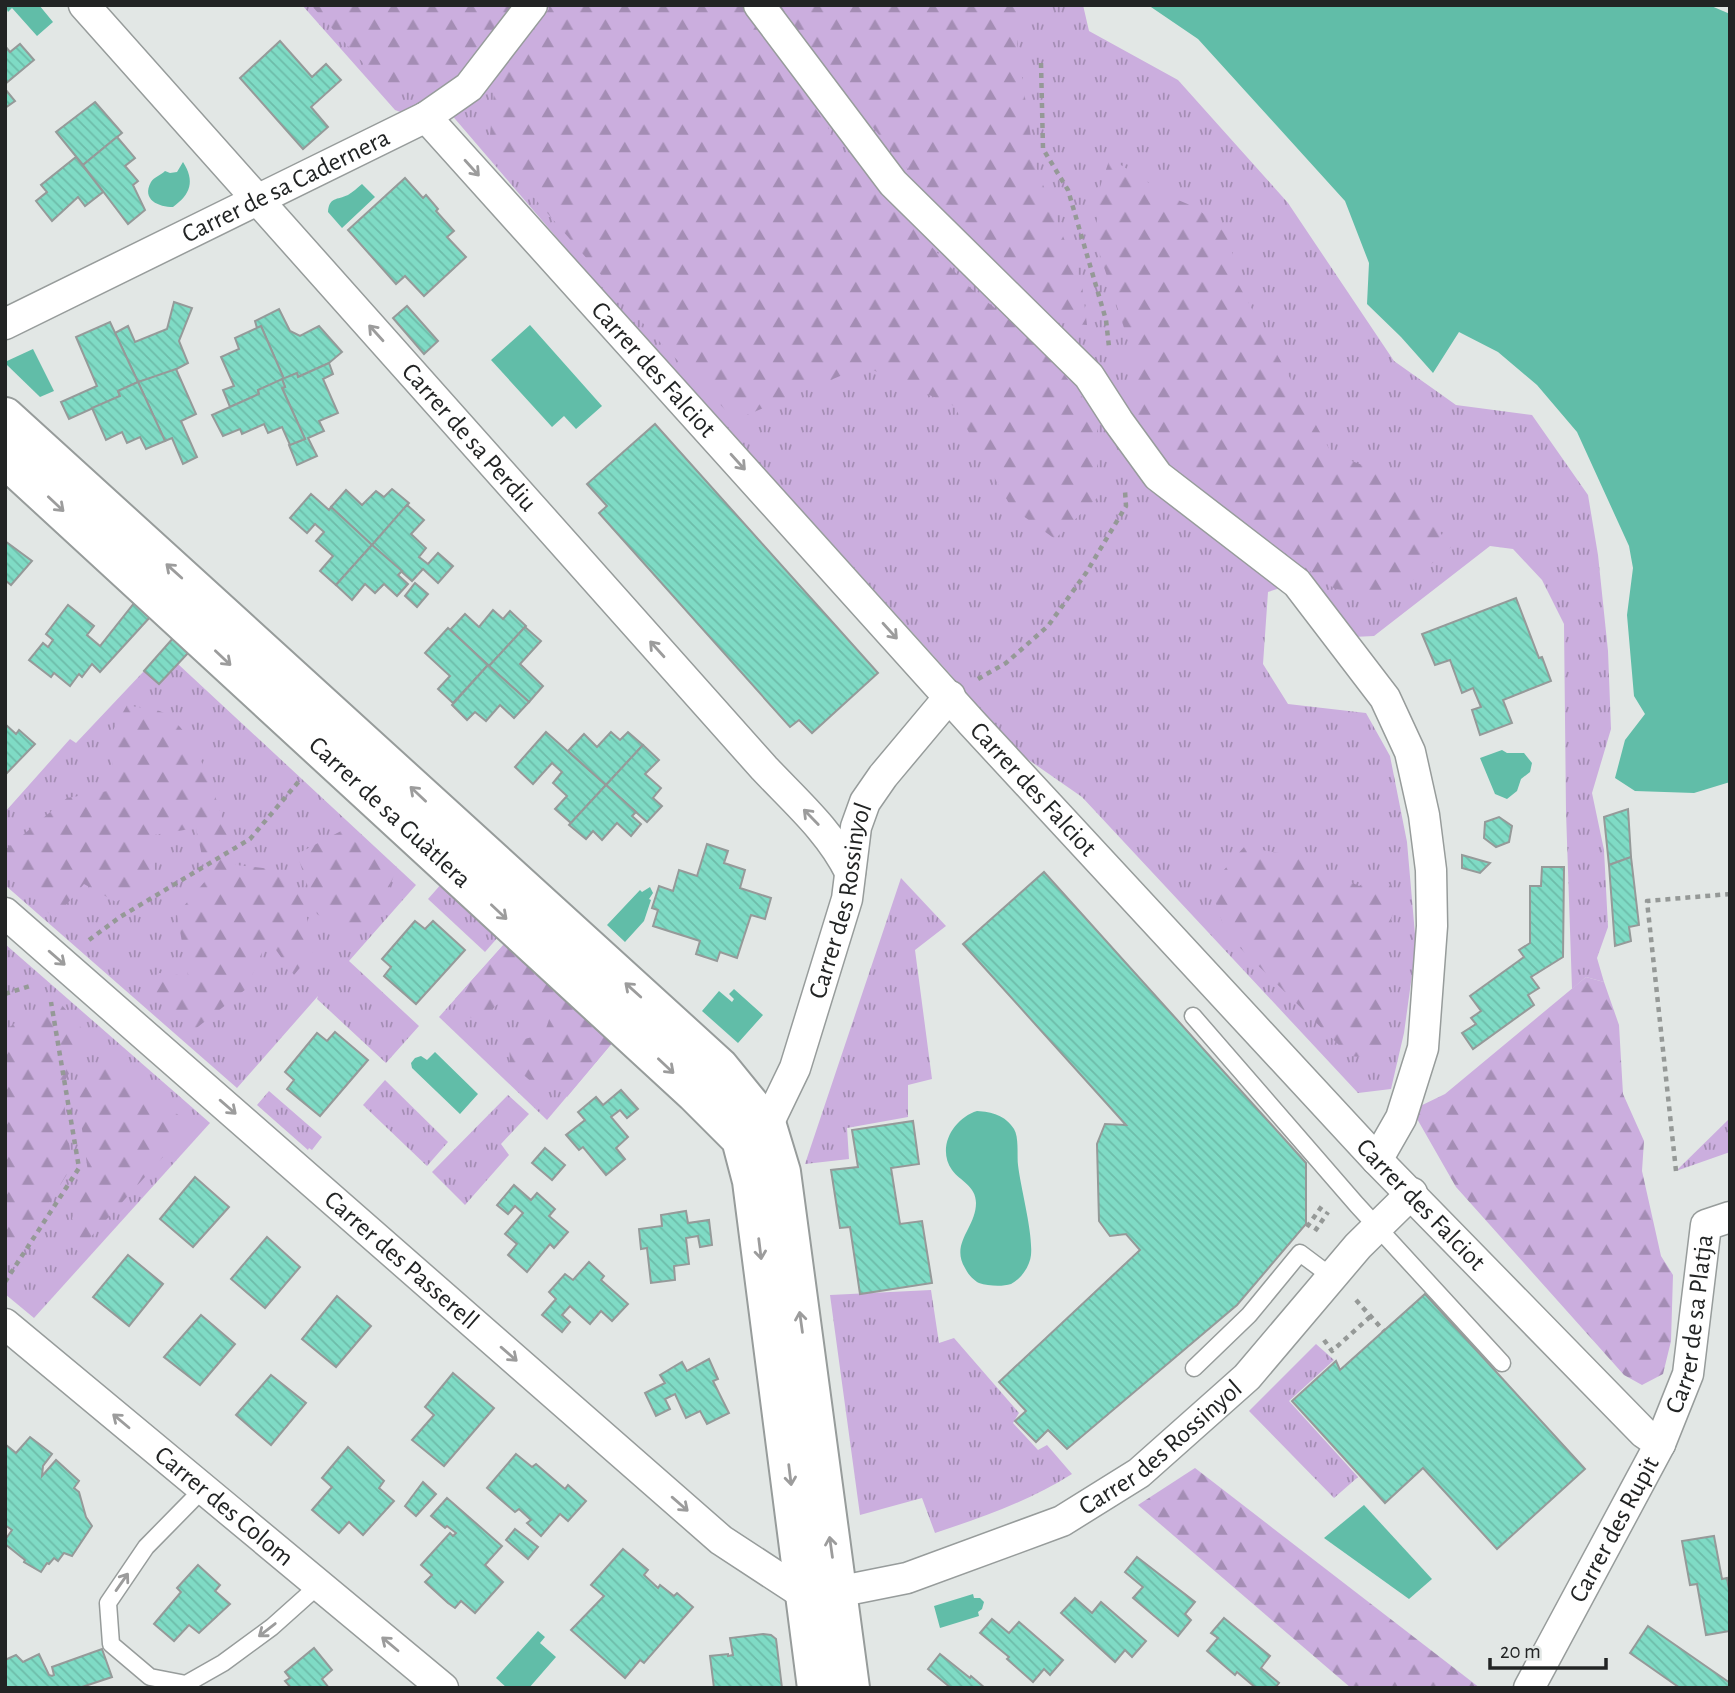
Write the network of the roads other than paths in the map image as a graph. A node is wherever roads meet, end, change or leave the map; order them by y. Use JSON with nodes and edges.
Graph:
{"nodes":[{"id":1,"x":84,"y":5,"type":"edge"},
{"id":2,"x":532,"y":5,"type":"edge"},
{"id":3,"x":759,"y":5,"type":"edge"},
{"id":4,"x":426,"y":117,"type":"junction"},
{"id":5,"x":258,"y":200,"type":"junction"},
{"id":6,"x":5,"y":324,"type":"edge"},
{"id":7,"x":5,"y":417,"type":"edge"},
{"id":8,"x":5,"y":458,"type":"edge"},
{"id":9,"x":950,"y":696,"type":"junction"},
{"id":10,"x":850,"y":872,"type":"junction"},
{"id":11,"x":5,"y":913,"type":"edge"},
{"id":12,"x":1193,"y":1016,"type":"dead end"},
{"id":13,"x":754,"y":1133,"type":"junction"},
{"id":14,"x":1377,"y":1160,"type":"junction"},
{"id":15,"x":1412,"y":1193,"type":"junction"},
{"id":16,"x":1730,"y":1217,"type":"edge"},
{"id":17,"x":1379,"y":1226,"type":"junction"},
{"id":18,"x":1332,"y":1277,"type":"junction"},
{"id":19,"x":5,"y":1324,"type":"edge"},
{"id":20,"x":1502,"y":1363,"type":"dead end"},
{"id":21,"x":1194,"y":1368,"type":"dead end"},
{"id":22,"x":1660,"y":1444,"type":"junction"},
{"id":23,"x":202,"y":1489,"type":"junction"},
{"id":24,"x":319,"y":1585,"type":"junction"},
{"id":25,"x":821,"y":1593,"type":"junction"},
{"id":26,"x":443,"y":1688,"type":"edge"},
{"id":27,"x":817,"y":1688,"type":"edge"},
{"id":28,"x":850,"y":1688,"type":"edge"},
{"id":29,"x":1529,"y":1688,"type":"edge"}],
"edges":[{"from":1,"to":5,"type":"street","name":"Carrer de sa Perdiu"},
{"from":2,"to":4,"type":"street","name":"Carrer de sa Cadernera"},
{"from":3,"to":14,"type":"street","name":"Carrer des Falciot"},
{"from":4,"to":5,"type":"street","name":"Carrer de sa Cadernera"},
{"from":4,"to":9,"type":"street","name":"Carrer des Falciot","one_way":true},
{"from":5,"to":6,"type":"street","name":"Carrer de sa Cadernera"},
{"from":10,"to":5,"type":"street","name":"Carrer de sa Perdiu","one_way":true},
{"from":13,"to":7,"type":"street","name":"Carrer de sa Guàtlera","one_way":true},
{"from":8,"to":13,"type":"street","name":"Carrer de sa Guàtlera","one_way":true},
{"from":9,"to":10,"type":"street","name":"Carrer des Rossinyol"},
{"from":9,"to":14,"type":"street","name":"Carrer des Falciot"},
{"from":10,"to":13,"type":"street","name":"Carrer des Rossinyol"},
{"from":11,"to":25,"type":"street","name":"Carrer des Passerell","one_way":true},
{"from":12,"to":17,"type":"lane"},
{"from":13,"to":25,"type":"street","name":"Carrer de sa Guàtlera","one_way":true},
{"from":25,"to":13,"type":"street","one_way":true},
{"from":14,"to":15,"type":"street","name":"Carrer des Falciot"},
{"from":15,"to":17,"type":"street","name":"Carrer des Rossinyol"},
{"from":15,"to":22,"type":"street","name":"Carrer des Falciot"},
{"from":16,"to":22,"type":"street","name":"Carrer de sa Platja"},
{"from":17,"to":18,"type":"street","name":"Carrer des Rossinyol"},
{"from":17,"to":20,"type":"lane"},
{"from":18,"to":21,"type":"lane"},
{"from":18,"to":25,"type":"street","name":"Carrer des Rossinyol"},
{"from":23,"to":19,"type":"street","name":"Carrer des Colom","one_way":true},
{"from":22,"to":29,"type":"street","name":"Carrer des Rupit"},
{"from":23,"to":24,"type":"street","name":"Carrer des Colom"},
{"from":24,"to":23,"type":"lane","one_way":true},
{"from":26,"to":24,"type":"street","name":"Carrer des Colom","one_way":true},
{"from":25,"to":27,"type":"street"},
{"from":25,"to":28,"type":"street"}]}
